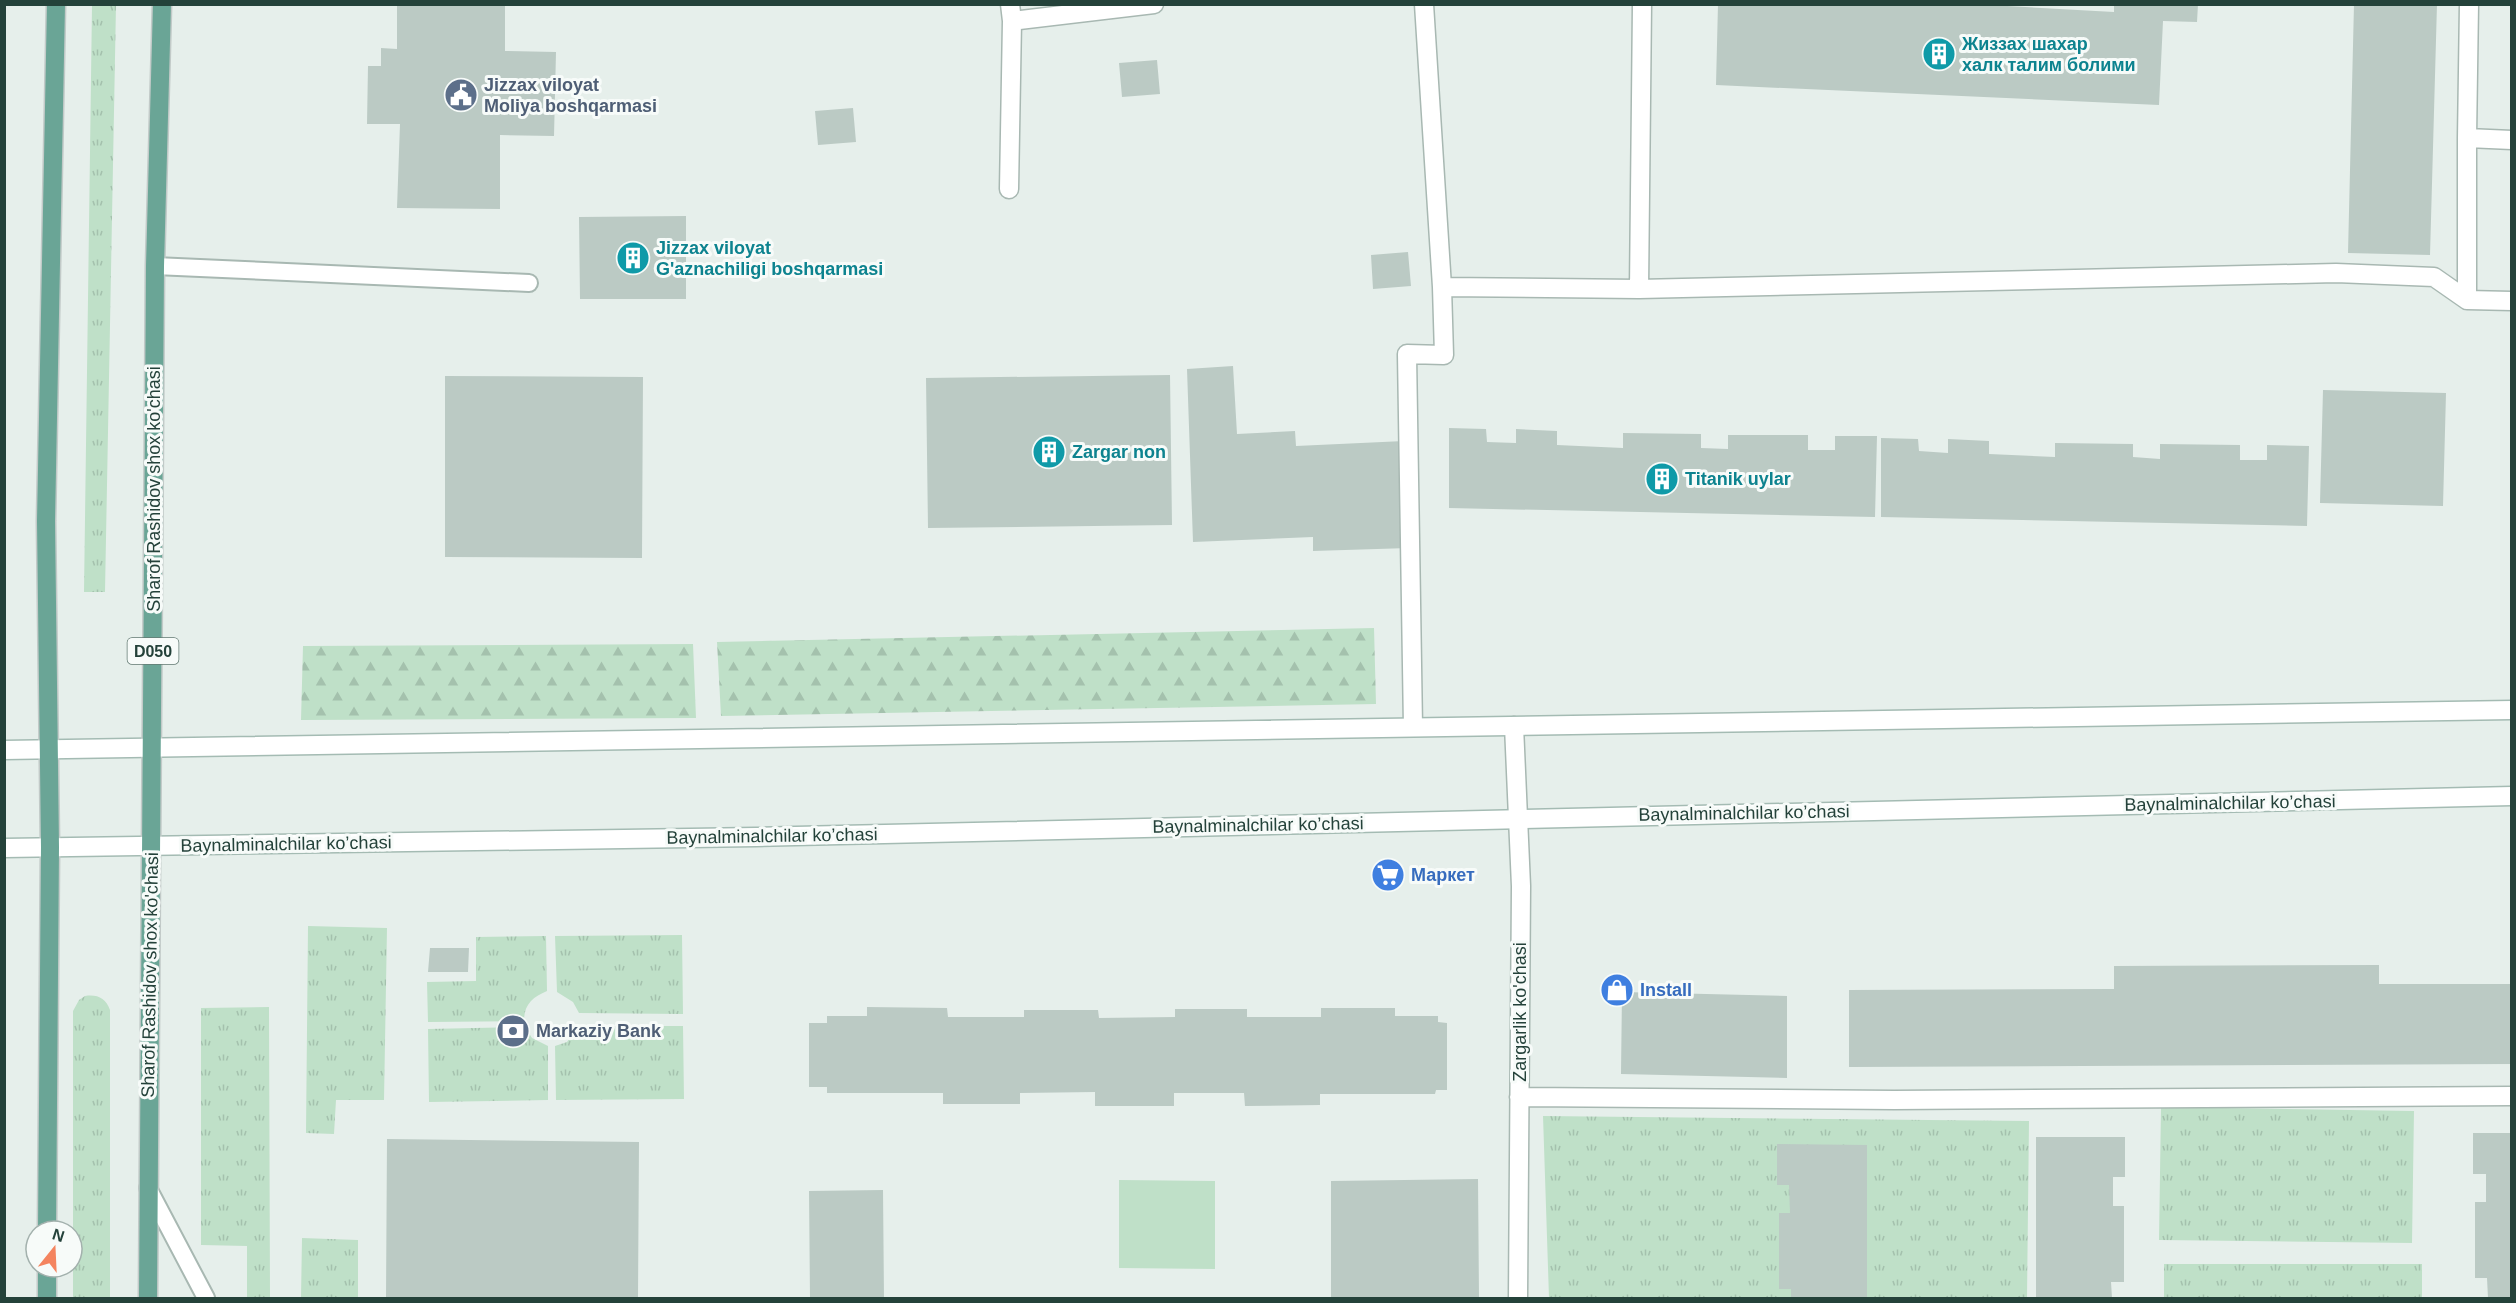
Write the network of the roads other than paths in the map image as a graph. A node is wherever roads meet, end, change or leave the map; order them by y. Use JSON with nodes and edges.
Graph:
{"nodes":[{"id":1,"x":56,"y":4,"type":"edge"},
{"id":2,"x":162,"y":4,"type":"edge"},
{"id":3,"x":1154,"y":4,"type":"edge"},
{"id":4,"x":1424,"y":4,"type":"edge"},
{"id":5,"x":1642,"y":4,"type":"edge"},
{"id":6,"x":2469,"y":4,"type":"edge"},
{"id":7,"x":1011,"y":13,"type":"edge"},
{"id":8,"x":2467,"y":138,"type":"junction"},
{"id":9,"x":2511,"y":140,"type":"edge"},
{"id":10,"x":1009,"y":189,"type":"dead end"},
{"id":11,"x":155,"y":266,"type":"junction"},
{"id":12,"x":529,"y":283,"type":"dead end"},
{"id":13,"x":1442,"y":287,"type":"junction"},
{"id":14,"x":1639,"y":289,"type":"junction"},
{"id":15,"x":2467,"y":300,"type":"junction"},
{"id":16,"x":2511,"y":301,"type":"edge"},
{"id":17,"x":2511,"y":710,"type":"edge"},
{"id":18,"x":1515,"y":726,"type":"junction"},
{"id":19,"x":1413,"y":727,"type":"junction"},
{"id":20,"x":152,"y":746,"type":"junction"},
{"id":21,"x":48,"y":749,"type":"junction"},
{"id":22,"x":4,"y":750,"type":"edge"},
{"id":23,"x":2511,"y":796,"type":"edge"},
{"id":24,"x":1519,"y":818,"type":"junction"},
{"id":25,"x":151,"y":845,"type":"junction"},
{"id":26,"x":4,"y":848,"type":"edge"},
{"id":27,"x":50,"y":848,"type":"junction"},
{"id":28,"x":2511,"y":1096,"type":"edge"},
{"id":29,"x":1519,"y":1097,"type":"junction"},
{"id":30,"x":147,"y":1186,"type":"junction"},
{"id":31,"x":47,"y":1219,"type":"edge"},
{"id":32,"x":47,"y":1279,"type":"edge"},
{"id":33,"x":47,"y":1299,"type":"edge"},
{"id":34,"x":148,"y":1299,"type":"edge"},
{"id":35,"x":206,"y":1299,"type":"edge"},
{"id":36,"x":1518,"y":1299,"type":"edge"}],
"edges":[{"from":1,"to":21,"type":"main road"},
{"from":2,"to":11,"type":"main road","name":"Sharof Rashidov shox ko'chasi","number":"D050"},
{"from":3,"to":7,"type":"main road"},
{"from":4,"to":13,"type":"main road"},
{"from":5,"to":14,"type":"main road"},
{"from":6,"to":8,"type":"main road"},
{"from":7,"to":10,"type":"main road"},
{"from":8,"to":9,"type":"main road"},
{"from":8,"to":15,"type":"main road"},
{"from":11,"to":12,"type":"lane"},
{"from":11,"to":20,"type":"main road","name":"Sharof Rashidov shox ko'chasi","number":"D050"},
{"from":13,"to":14,"type":"main road"},
{"from":13,"to":19,"type":"main road"},
{"from":14,"to":15,"type":"main road"},
{"from":15,"to":16,"type":"main road"},
{"from":17,"to":18,"type":"main road"},
{"from":18,"to":19,"type":"main road"},
{"from":18,"to":24,"type":"main road","name":"Zargarlik ko'chasi"},
{"from":19,"to":20,"type":"main road"},
{"from":20,"to":21,"type":"main road"},
{"from":20,"to":25,"type":"main road","name":"Sharof Rashidov shox ko'chasi","number":"D050"},
{"from":21,"to":22,"type":"main road"},
{"from":21,"to":27,"type":"main road"},
{"from":23,"to":24,"type":"main road","name":"Baynalminalchilar ko’chasi"},
{"from":24,"to":25,"type":"main road","name":"Baynalminalchilar ko’chasi"},
{"from":24,"to":29,"type":"main road","name":"Zargarlik ko'chasi"},
{"from":25,"to":27,"type":"main road","name":"Baynalminalchilar ko’chasi"},
{"from":25,"to":30,"type":"main road","name":"Sharof Rashidov shox ko'chasi","number":"D050"},
{"from":26,"to":27,"type":"main road","name":"Baynalminalchilar ko’chasi"},
{"from":27,"to":31,"type":"main road"},
{"from":28,"to":29,"type":"main road"},
{"from":29,"to":36,"type":"main road","name":"Zargarlik ko'chasi"},
{"from":30,"to":34,"type":"main road","name":"Sharof Rashidov shox ko'chasi","number":"D050"},
{"from":30,"to":35,"type":"lane"},
{"from":32,"to":33,"type":"main road"}]}
